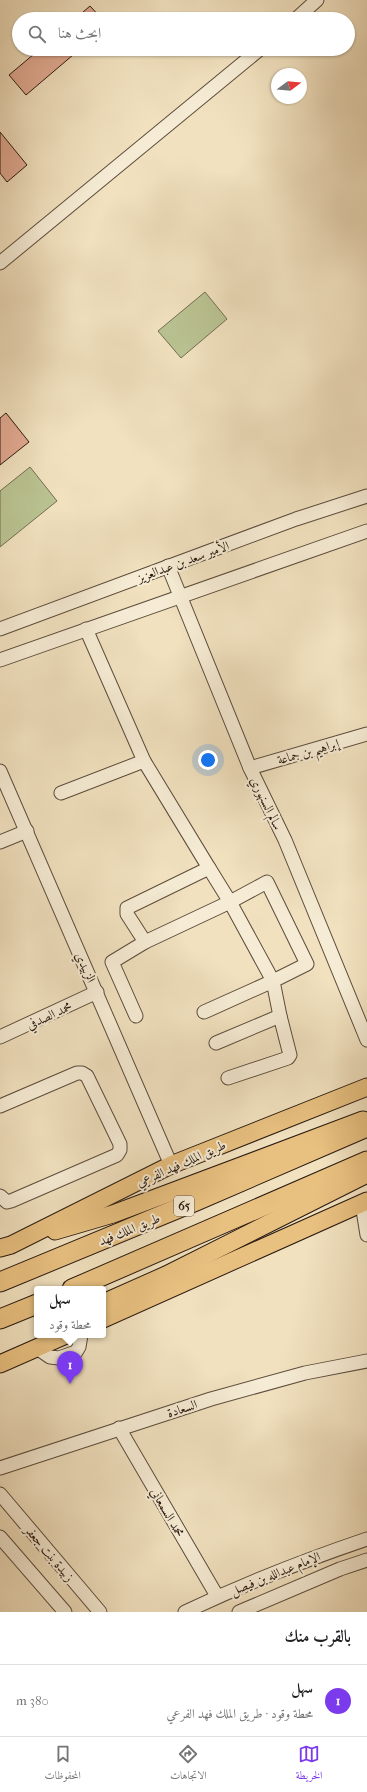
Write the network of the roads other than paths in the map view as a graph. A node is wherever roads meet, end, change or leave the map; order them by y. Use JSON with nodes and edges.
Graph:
{"nodes":[{"id":1,"x":317,"y":0,"type":"edge"},
{"id":2,"x":304,"y":12,"type":"edge"},
{"id":3,"x":251,"y":56,"type":"edge"},
{"id":4,"x":0,"y":263,"type":"edge"},
{"id":5,"x":367,"y":496,"type":"edge"},
{"id":6,"x":367,"y":531,"type":"edge"},
{"id":7,"x":168,"y":566,"type":"junction"},
{"id":8,"x":179,"y":596,"type":"junction"},
{"id":9,"x":0,"y":629,"type":"edge"},
{"id":10,"x":86,"y":629,"type":"junction"},
{"id":11,"x":0,"y":660,"type":"edge"},
{"id":12,"x":367,"y":734,"type":"edge"},
{"id":13,"x":144,"y":760,"type":"junction"},
{"id":14,"x":250,"y":768,"type":"junction"},
{"id":15,"x":0,"y":771,"type":"edge"},
{"id":16,"x":61,"y":793,"type":"dead end"},
{"id":17,"x":27,"y":831,"type":"junction"},
{"id":18,"x":0,"y":842,"type":"edge"},
{"id":19,"x":209,"y":868,"type":"junction"},
{"id":20,"x":230,"y":902,"type":"junction"},
{"id":21,"x":145,"y":942,"type":"junction"},
{"id":22,"x":274,"y":981,"type":"junction"},
{"id":23,"x":97,"y":992,"type":"junction"},
{"id":24,"x":204,"y":1012,"type":"dead end"},
{"id":25,"x":136,"y":1016,"type":"dead end"},
{"id":26,"x":280,"y":1016,"type":"junction"},
{"id":27,"x":1,"y":1034,"type":"edge"},
{"id":28,"x":367,"y":1040,"type":"edge"},
{"id":29,"x":216,"y":1043,"type":"dead end"},
{"id":30,"x":228,"y":1078,"type":"dead end"},
{"id":31,"x":367,"y":1087,"type":"edge"},
{"id":32,"x":0,"y":1106,"type":"edge"},
{"id":33,"x":367,"y":1118,"type":"edge"},
{"id":34,"x":367,"y":1127,"type":"edge"},
{"id":35,"x":367,"y":1161,"type":"edge"},
{"id":36,"x":172,"y":1165,"type":"junction"},
{"id":37,"x":367,"y":1174,"type":"edge"},
{"id":38,"x":0,"y":1196,"type":"edge"},
{"id":39,"x":364,"y":1202,"type":"edge"},
{"id":40,"x":367,"y":1235,"type":"edge"},
{"id":41,"x":5,"y":1246,"type":"edge"},
{"id":42,"x":0,"y":1282,"type":"edge"},
{"id":43,"x":79,"y":1286,"type":"edge"},
{"id":44,"x":106,"y":1302,"type":"edge"},
{"id":45,"x":34,"y":1305,"type":"edge"},
{"id":46,"x":106,"y":1318,"type":"edge"},
{"id":47,"x":0,"y":1319,"type":"edge"},
{"id":48,"x":53,"y":1338,"type":"edge"},
{"id":49,"x":81,"y":1338,"type":"edge"},
{"id":50,"x":40,"y":1341,"type":"edge"},
{"id":51,"x":0,"y":1358,"type":"edge"},
{"id":52,"x":367,"y":1361,"type":"edge"},
{"id":53,"x":0,"y":1364,"type":"edge"},
{"id":54,"x":119,"y":1428,"type":"junction"},
{"id":55,"x":0,"y":1468,"type":"edge"},
{"id":56,"x":0,"y":1494,"type":"edge"},
{"id":57,"x":0,"y":1536,"type":"edge"},
{"id":58,"x":367,"y":1539,"type":"edge"},
{"id":59,"x":367,"y":1560,"type":"edge"},
{"id":60,"x":218,"y":1596,"type":"junction"},
{"id":61,"x":64,"y":1612,"type":"edge"},
{"id":62,"x":100,"y":1612,"type":"edge"},
{"id":63,"x":185,"y":1612,"type":"edge"},
{"id":64,"x":239,"y":1612,"type":"edge"}],
"edges":[{"from":1,"to":2,"type":"street"},
{"from":3,"to":4,"type":"street"},
{"from":5,"to":7,"type":"street","name":"الأمير سعد بن عبدالعزيز"},
{"from":6,"to":8,"type":"street"},
{"from":7,"to":8,"type":"street","name":"سالم السنهوري"},
{"from":7,"to":9,"type":"street","name":"الأمير سعد بن عبدالعزيز"},
{"from":8,"to":10,"type":"street"},
{"from":8,"to":14,"type":"street","name":"سالم السنهوري"},
{"from":10,"to":11,"type":"street"},
{"from":10,"to":13,"type":"street"},
{"from":12,"to":14,"type":"street","name":"إبراهيم بن جماعة"},
{"from":13,"to":16,"type":"street"},
{"from":13,"to":19,"type":"street"},
{"from":14,"to":28,"type":"street","name":"سالم السنهوري"},
{"from":15,"to":17,"type":"street","name":"الزبيدي"},
{"from":17,"to":18,"type":"street"},
{"from":17,"to":23,"type":"street","name":"الزبيدي"},
{"from":19,"to":20,"type":"street"},
{"from":19,"to":21,"type":"street"},
{"from":20,"to":21,"type":"street"},
{"from":20,"to":22,"type":"street"},
{"from":20,"to":22,"type":"street"},
{"from":21,"to":25,"type":"street"},
{"from":22,"to":24,"type":"street"},
{"from":22,"to":26,"type":"street"},
{"from":23,"to":27,"type":"street","name":"محمد الصدفي"},
{"from":23,"to":36,"type":"street","name":"الزبيدي"},
{"from":26,"to":29,"type":"street"},
{"from":26,"to":30,"type":"street"},
{"from":31,"to":36,"type":"main road","name":"طريق الملك فهد الفرعي"},
{"from":32,"to":38,"type":"street"},
{"from":33,"to":41,"type":"main road"},
{"from":34,"to":42,"type":"highway","name":"طريق الملك فهد","number":"65"},
{"from":35,"to":43,"type":"highway","number":"65"},
{"from":36,"to":41,"type":"main road","name":"طريق الملك فهد الفرعي"},
{"from":37,"to":44,"type":"main road"},
{"from":39,"to":40,"type":"street"},
{"from":39,"to":46,"type":"main road"},
{"from":45,"to":47,"type":"highway"},
{"from":48,"to":50,"type":"main road"},
{"from":49,"to":50,"type":"street"},
{"from":50,"to":51,"type":"main road"},
{"from":50,"to":53,"type":"main road"},
{"from":52,"to":54,"type":"street","name":"السعادة"},
{"from":54,"to":55,"type":"street","name":"السعادة"},
{"from":54,"to":60,"type":"street","name":"محمد السمعاني"},
{"from":56,"to":62,"type":"street","name":"زبيدة بنت جعفر"},
{"from":57,"to":61,"type":"street","name":"زبيدة بنت جعفر"},
{"from":58,"to":60,"type":"street","name":"الإمام عبدالله بن فيصل"},
{"from":59,"to":64,"type":"street","name":"الإمام عبدالله بن فيصل"},
{"from":60,"to":63,"type":"street","name":"الإمام عبدالله بن فيصل"}]}
